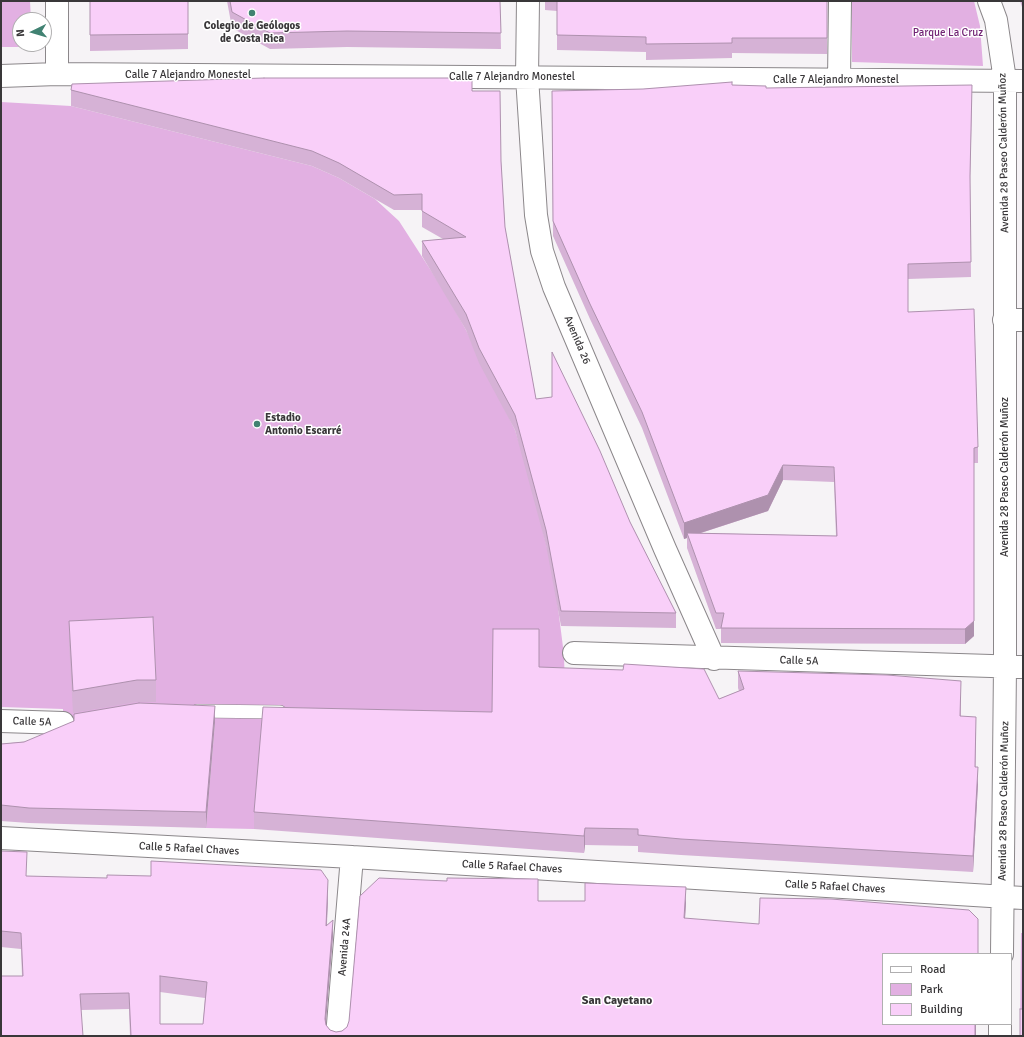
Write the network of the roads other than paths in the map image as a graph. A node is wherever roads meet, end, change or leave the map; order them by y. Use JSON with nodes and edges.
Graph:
{"nodes":[{"id":1,"x":57,"y":1,"type":"edge"},
{"id":2,"x":528,"y":1,"type":"edge"},
{"id":3,"x":840,"y":1,"type":"edge"},
{"id":4,"x":989,"y":1,"type":"edge"},
{"id":5,"x":57,"y":74,"type":"junction"},
{"id":6,"x":1,"y":76,"type":"edge"},
{"id":7,"x":527,"y":77,"type":"junction"},
{"id":8,"x":839,"y":80,"type":"junction"},
{"id":9,"x":1014,"y":81,"type":"edge"},
{"id":10,"x":1014,"y":320,"type":"edge"},
{"id":11,"x":574,"y":653,"type":"dead end"},
{"id":12,"x":714,"y":659,"type":"junction"},
{"id":13,"x":1014,"y":667,"type":"edge"},
{"id":14,"x":186,"y":710,"type":"edge"},
{"id":15,"x":290,"y":712,"type":"edge"},
{"id":16,"x":1,"y":721,"type":"edge"},
{"id":17,"x":70,"y":722,"type":"edge"},
{"id":18,"x":1,"y":838,"type":"edge"},
{"id":19,"x":352,"y":857,"type":"junction"},
{"id":20,"x":1013,"y":897,"type":"edge"},
{"id":21,"x":1002,"y":953,"type":"edge"},
{"id":22,"x":1000,"y":1025,"type":"edge"},
{"id":23,"x":337,"y":1036,"type":"edge"},
{"id":24,"x":1000,"y":1036,"type":"edge"}],
"edges":[{"from":1,"to":5,"type":"street"},
{"from":2,"to":7,"type":"street","name":"Avenida 26"},
{"from":3,"to":8,"type":"street"},
{"from":4,"to":9,"type":"street","name":"Avenida 28 Paseo Calderón Muñoz"},
{"from":5,"to":6,"type":"street","name":"Calle 7 Alejandro Monestel"},
{"from":5,"to":7,"type":"street","name":"Calle 7 Alejandro Monestel"},
{"from":7,"to":8,"type":"street","name":"Calle 7 Alejandro Monestel"},
{"from":7,"to":12,"type":"street","name":"Avenida 26"},
{"from":8,"to":9,"type":"street","name":"Calle 7 Alejandro Monestel"},
{"from":9,"to":10,"type":"street","name":"Avenida 28 Paseo Calderón Muñoz"},
{"from":10,"to":13,"type":"street","name":"Avenida 28 Paseo Calderón Muñoz"},
{"from":11,"to":12,"type":"street","name":"Calle 5A"},
{"from":12,"to":13,"type":"street","name":"Calle 5A"},
{"from":13,"to":20,"type":"street","name":"Avenida 28 Paseo Calderón Muñoz"},
{"from":14,"to":15,"type":"lane"},
{"from":16,"to":17,"type":"street","name":"Calle 5A"},
{"from":18,"to":19,"type":"street","name":"Calle 5 Rafael Chaves"},
{"from":19,"to":20,"type":"street","name":"Calle 5 Rafael Chaves"},
{"from":19,"to":23,"type":"street","name":"Avenida 24A"},
{"from":20,"to":21,"type":"street","name":"Avenida 28 Paseo Calderón Muñoz"},
{"from":22,"to":24,"type":"street"}]}
